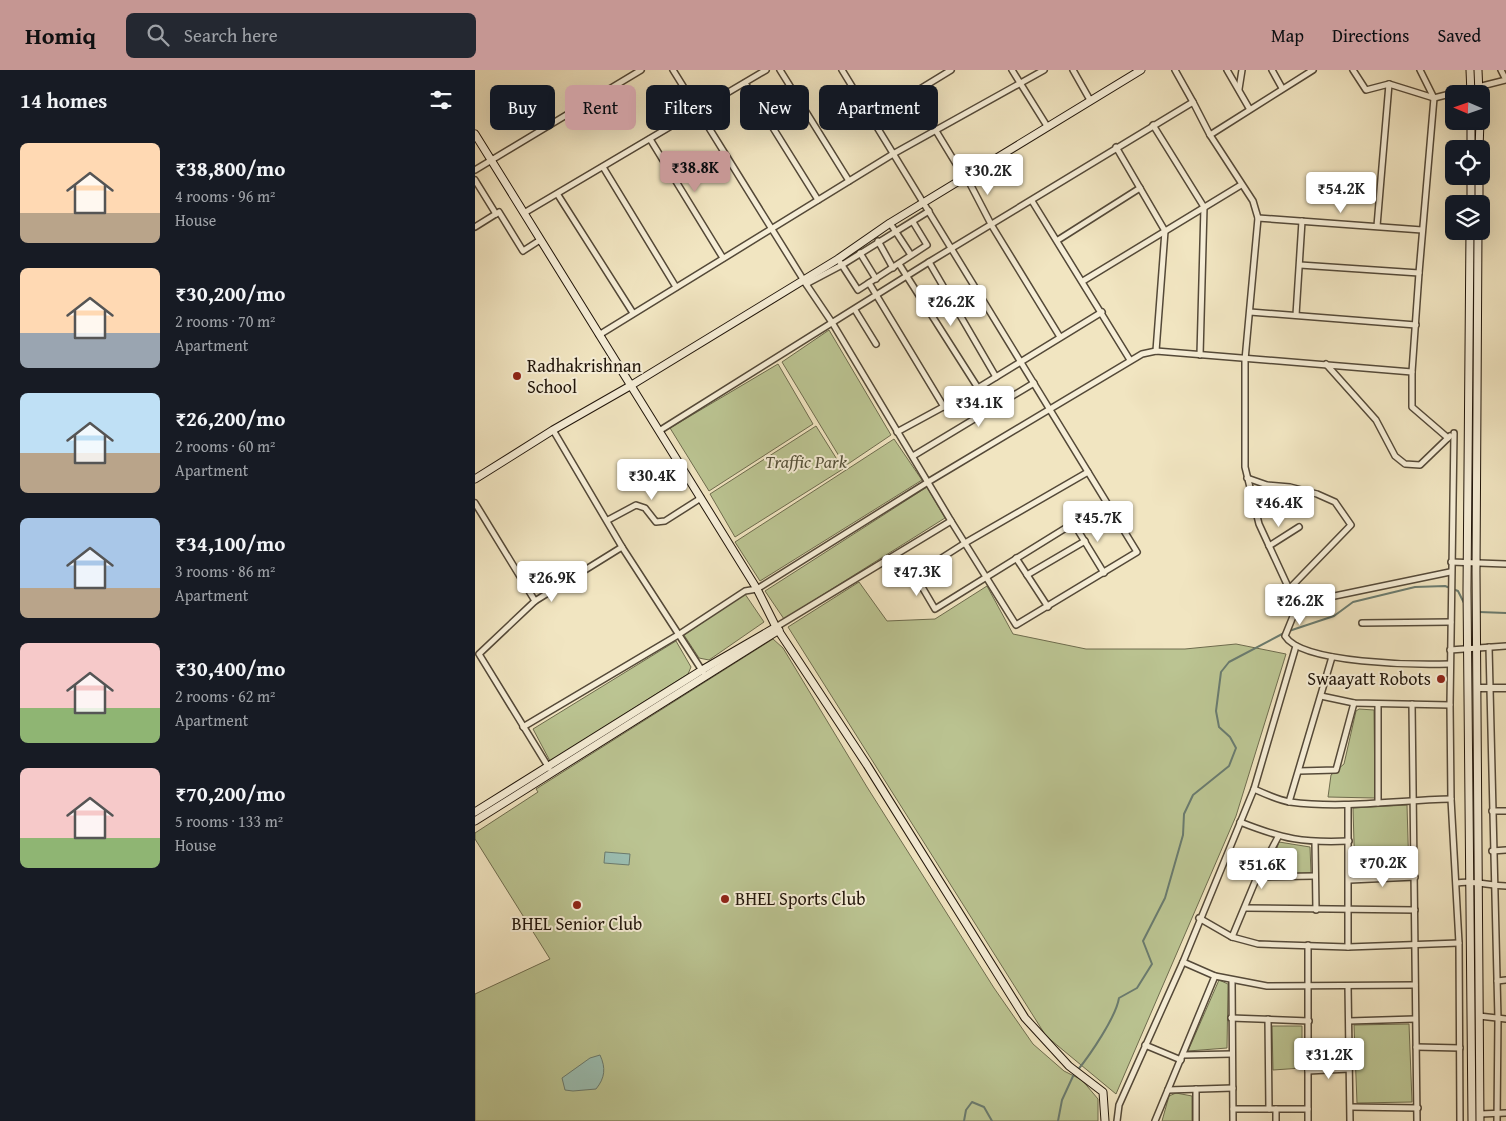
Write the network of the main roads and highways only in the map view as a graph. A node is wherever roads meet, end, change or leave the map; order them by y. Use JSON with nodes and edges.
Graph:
{"nodes":[{"id":1,"x":1141,"y":70,"type":"edge"},
{"id":2,"x":1470,"y":70,"type":"edge"},
{"id":3,"x":1478,"y":70,"type":"edge"},
{"id":4,"x":1471,"y":85,"type":"edge"},
{"id":5,"x":1479,"y":85,"type":"edge"},
{"id":6,"x":475,"y":134,"type":"edge"},
{"id":7,"x":1474,"y":240,"type":"edge"},
{"id":8,"x":1474,"y":240,"type":"edge"},
{"id":9,"x":630,"y":386,"type":"junction"},
{"id":10,"x":475,"y":479,"type":"edge"},
{"id":11,"x":778,"y":629,"type":"junction"},
{"id":12,"x":549,"y":770,"type":"junction"},
{"id":13,"x":475,"y":812,"type":"edge"},
{"id":14,"x":475,"y":821,"type":"edge"},
{"id":15,"x":1479,"y":1016,"type":"junction"},
{"id":16,"x":1471,"y":1018,"type":"junction"},
{"id":17,"x":1480,"y":1118,"type":"edge"},
{"id":18,"x":1105,"y":1121,"type":"edge"},
{"id":19,"x":1472,"y":1121,"type":"edge"}],
"edges":[{"from":1,"to":9,"type":"main road"},
{"from":2,"to":4,"type":"main road"},
{"from":3,"to":5,"type":"main road"},
{"from":6,"to":9,"type":"main road"},
{"from":7,"to":16,"type":"main road"},
{"from":8,"to":15,"type":"main road"},
{"from":9,"to":10,"type":"main road"},
{"from":9,"to":11,"type":"main road"},
{"from":11,"to":12,"type":"main road"},
{"from":11,"to":18,"type":"main road"},
{"from":12,"to":13,"type":"main road"},
{"from":12,"to":14,"type":"main road"},
{"from":15,"to":16,"type":"main road"},
{"from":15,"to":17,"type":"main road"},
{"from":16,"to":19,"type":"main road"}]}
